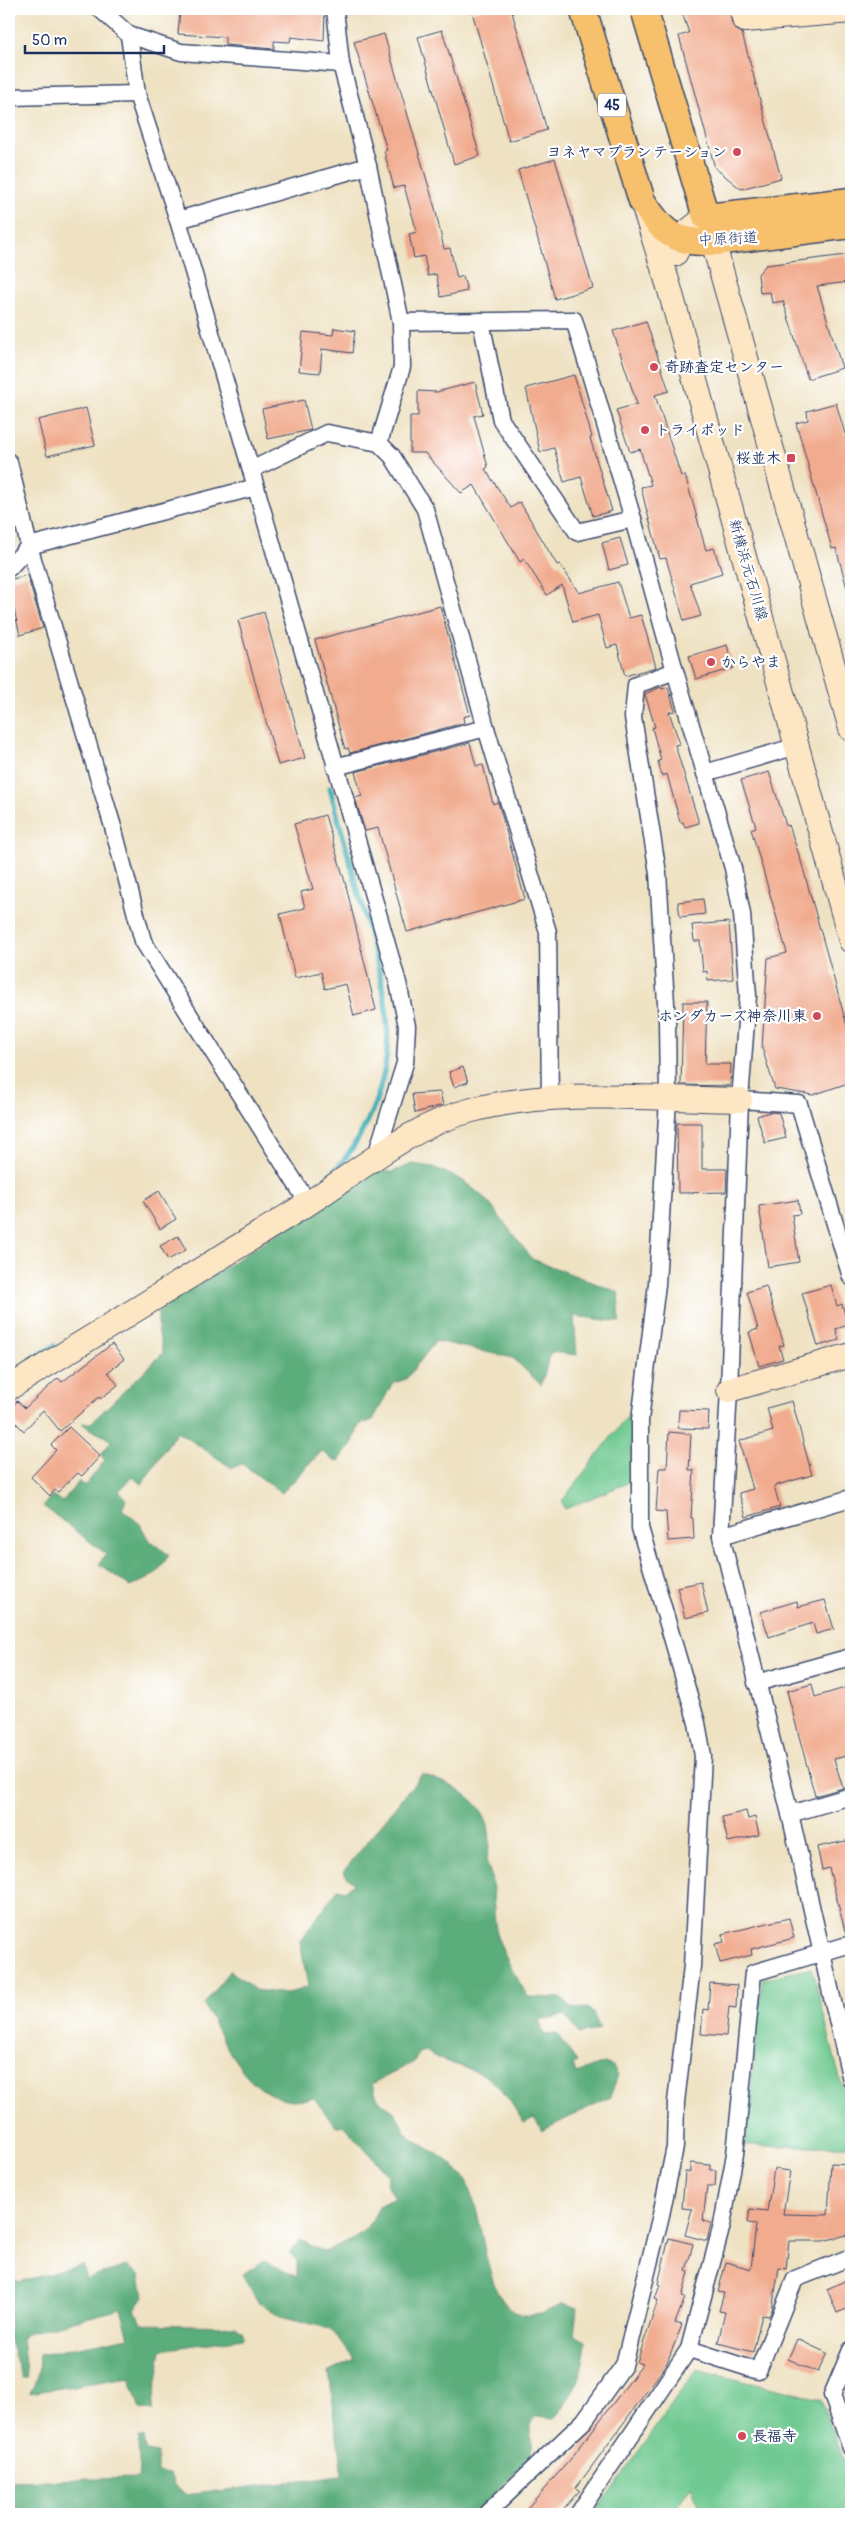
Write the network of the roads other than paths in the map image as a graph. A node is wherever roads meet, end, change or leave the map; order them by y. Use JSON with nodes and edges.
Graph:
{"nodes":[{"id":1,"x":100,"y":9,"type":"edge"},
{"id":2,"x":335,"y":9,"type":"edge"},
{"id":3,"x":583,"y":9,"type":"edge"},
{"id":4,"x":644,"y":9,"type":"edge"},
{"id":5,"x":742,"y":9,"type":"edge"},
{"id":6,"x":837,"y":11,"type":"edge"},
{"id":7,"x":129,"y":35,"type":"junction"},
{"id":8,"x":342,"y":64,"type":"junction"},
{"id":9,"x":137,"y":94,"type":"junction"},
{"id":10,"x":9,"y":97,"type":"edge"},
{"id":11,"x":368,"y":166,"type":"junction"},
{"id":12,"x":642,"y":201,"type":"junction"},
{"id":13,"x":851,"y":201,"type":"edge"},
{"id":14,"x":706,"y":217,"type":"junction"},
{"id":15,"x":178,"y":220,"type":"junction"},
{"id":16,"x":851,"y":226,"type":"edge"},
{"id":17,"x":683,"y":240,"type":"junction"},
{"id":18,"x":715,"y":242,"type":"junction"},
{"id":19,"x":669,"y":287,"type":"junction"},
{"id":20,"x":401,"y":322,"type":"junction"},
{"id":21,"x":481,"y":322,"type":"junction"},
{"id":22,"x":379,"y":443,"type":"junction"},
{"id":23,"x":9,"y":462,"type":"edge"},
{"id":24,"x":252,"y":470,"type":"junction"},
{"id":25,"x":256,"y":487,"type":"junction"},
{"id":26,"x":633,"y":519,"type":"junction"},
{"id":27,"x":29,"y":546,"type":"junction"},
{"id":28,"x":9,"y":568,"type":"edge"},
{"id":29,"x":674,"y":671,"type":"junction"},
{"id":30,"x":486,"y":728,"type":"junction"},
{"id":31,"x":851,"y":728,"type":"edge"},
{"id":32,"x":797,"y":746,"type":"junction"},
{"id":33,"x":335,"y":767,"type":"junction"},
{"id":34,"x":706,"y":773,"type":"junction"},
{"id":35,"x":851,"y":941,"type":"edge"},
{"id":36,"x":550,"y":1097,"type":"junction"},
{"id":37,"x":668,"y":1099,"type":"junction"},
{"id":38,"x":740,"y":1100,"type":"junction"},
{"id":39,"x":375,"y":1159,"type":"junction"},
{"id":40,"x":303,"y":1196,"type":"junction"},
{"id":41,"x":851,"y":1277,"type":"edge"},
{"id":42,"x":851,"y":1354,"type":"edge"},
{"id":43,"x":9,"y":1388,"type":"edge"},
{"id":44,"x":729,"y":1390,"type":"junction"},
{"id":45,"x":851,"y":1498,"type":"edge"},
{"id":46,"x":721,"y":1536,"type":"junction"},
{"id":47,"x":851,"y":1657,"type":"edge"},
{"id":48,"x":756,"y":1683,"type":"junction"},
{"id":49,"x":851,"y":1796,"type":"edge"},
{"id":50,"x":790,"y":1814,"type":"junction"},
{"id":51,"x":851,"y":1944,"type":"edge"},
{"id":52,"x":822,"y":1954,"type":"junction"},
{"id":53,"x":851,"y":2080,"type":"edge"},
{"id":54,"x":851,"y":2257,"type":"edge"},
{"id":55,"x":689,"y":2349,"type":"junction"},
{"id":56,"x":851,"y":2350,"type":"edge"},
{"id":57,"x":851,"y":2448,"type":"edge"},
{"id":58,"x":486,"y":2514,"type":"edge"},
{"id":59,"x":578,"y":2514,"type":"edge"}],
"edges":[{"from":1,"to":7,"type":"street"},
{"from":2,"to":8,"type":"street"},
{"from":3,"to":12,"type":"main road","name":"中原街道","number":"45"},
{"from":4,"to":14,"type":"main road","name":"中原街道"},
{"from":5,"to":6,"type":"street"},
{"from":7,"to":8,"type":"street"},
{"from":7,"to":9,"type":"street"},
{"from":8,"to":11,"type":"street"},
{"from":9,"to":10,"type":"street"},
{"from":9,"to":15,"type":"street"},
{"from":11,"to":15,"type":"street"},
{"from":11,"to":20,"type":"street"},
{"from":12,"to":17,"type":"main road","name":"中原街道","number":"45"},
{"from":12,"to":19,"type":"street","name":"新横浜元石川線"},
{"from":13,"to":14,"type":"main road","name":"中原街道"},
{"from":14,"to":17,"type":"street"},
{"from":14,"to":18,"type":"street"},
{"from":15,"to":24,"type":"street"},
{"from":16,"to":18,"type":"main road","name":"中原街道","number":"45"},
{"from":17,"to":18,"type":"main road","name":"中原街道","number":"45"},
{"from":17,"to":19,"type":"street"},
{"from":18,"to":31,"type":"street"},
{"from":19,"to":32,"type":"street","name":"新横浜元石川線"},
{"from":20,"to":21,"type":"street"},
{"from":20,"to":22,"type":"street"},
{"from":21,"to":26,"type":"street"},
{"from":21,"to":26,"type":"street"},
{"from":22,"to":24,"type":"street"},
{"from":22,"to":30,"type":"street"},
{"from":23,"to":27,"type":"street"},
{"from":24,"to":25,"type":"street"},
{"from":25,"to":27,"type":"street"},
{"from":25,"to":33,"type":"street"},
{"from":26,"to":29,"type":"street"},
{"from":27,"to":28,"type":"street"},
{"from":27,"to":40,"type":"street"},
{"from":29,"to":34,"type":"street"},
{"from":29,"to":37,"type":"street"},
{"from":30,"to":33,"type":"street"},
{"from":30,"to":36,"type":"street"},
{"from":32,"to":34,"type":"street"},
{"from":32,"to":35,"type":"street","name":"新横浜元石川線"},
{"from":33,"to":39,"type":"street"},
{"from":34,"to":38,"type":"street"},
{"from":36,"to":37,"type":"street"},
{"from":36,"to":39,"type":"street"},
{"from":37,"to":38,"type":"street"},
{"from":37,"to":58,"type":"street"},
{"from":38,"to":41,"type":"street"},
{"from":38,"to":44,"type":"street"},
{"from":39,"to":40,"type":"street"},
{"from":40,"to":43,"type":"street"},
{"from":42,"to":44,"type":"street"},
{"from":44,"to":46,"type":"street"},
{"from":45,"to":46,"type":"street"},
{"from":46,"to":48,"type":"street"},
{"from":47,"to":48,"type":"street"},
{"from":48,"to":50,"type":"street"},
{"from":49,"to":50,"type":"street"},
{"from":50,"to":52,"type":"street"},
{"from":51,"to":52,"type":"street"},
{"from":52,"to":53,"type":"street"},
{"from":52,"to":55,"type":"street"},
{"from":54,"to":55,"type":"street"},
{"from":55,"to":59,"type":"street"},
{"from":56,"to":57,"type":"street"}]}
